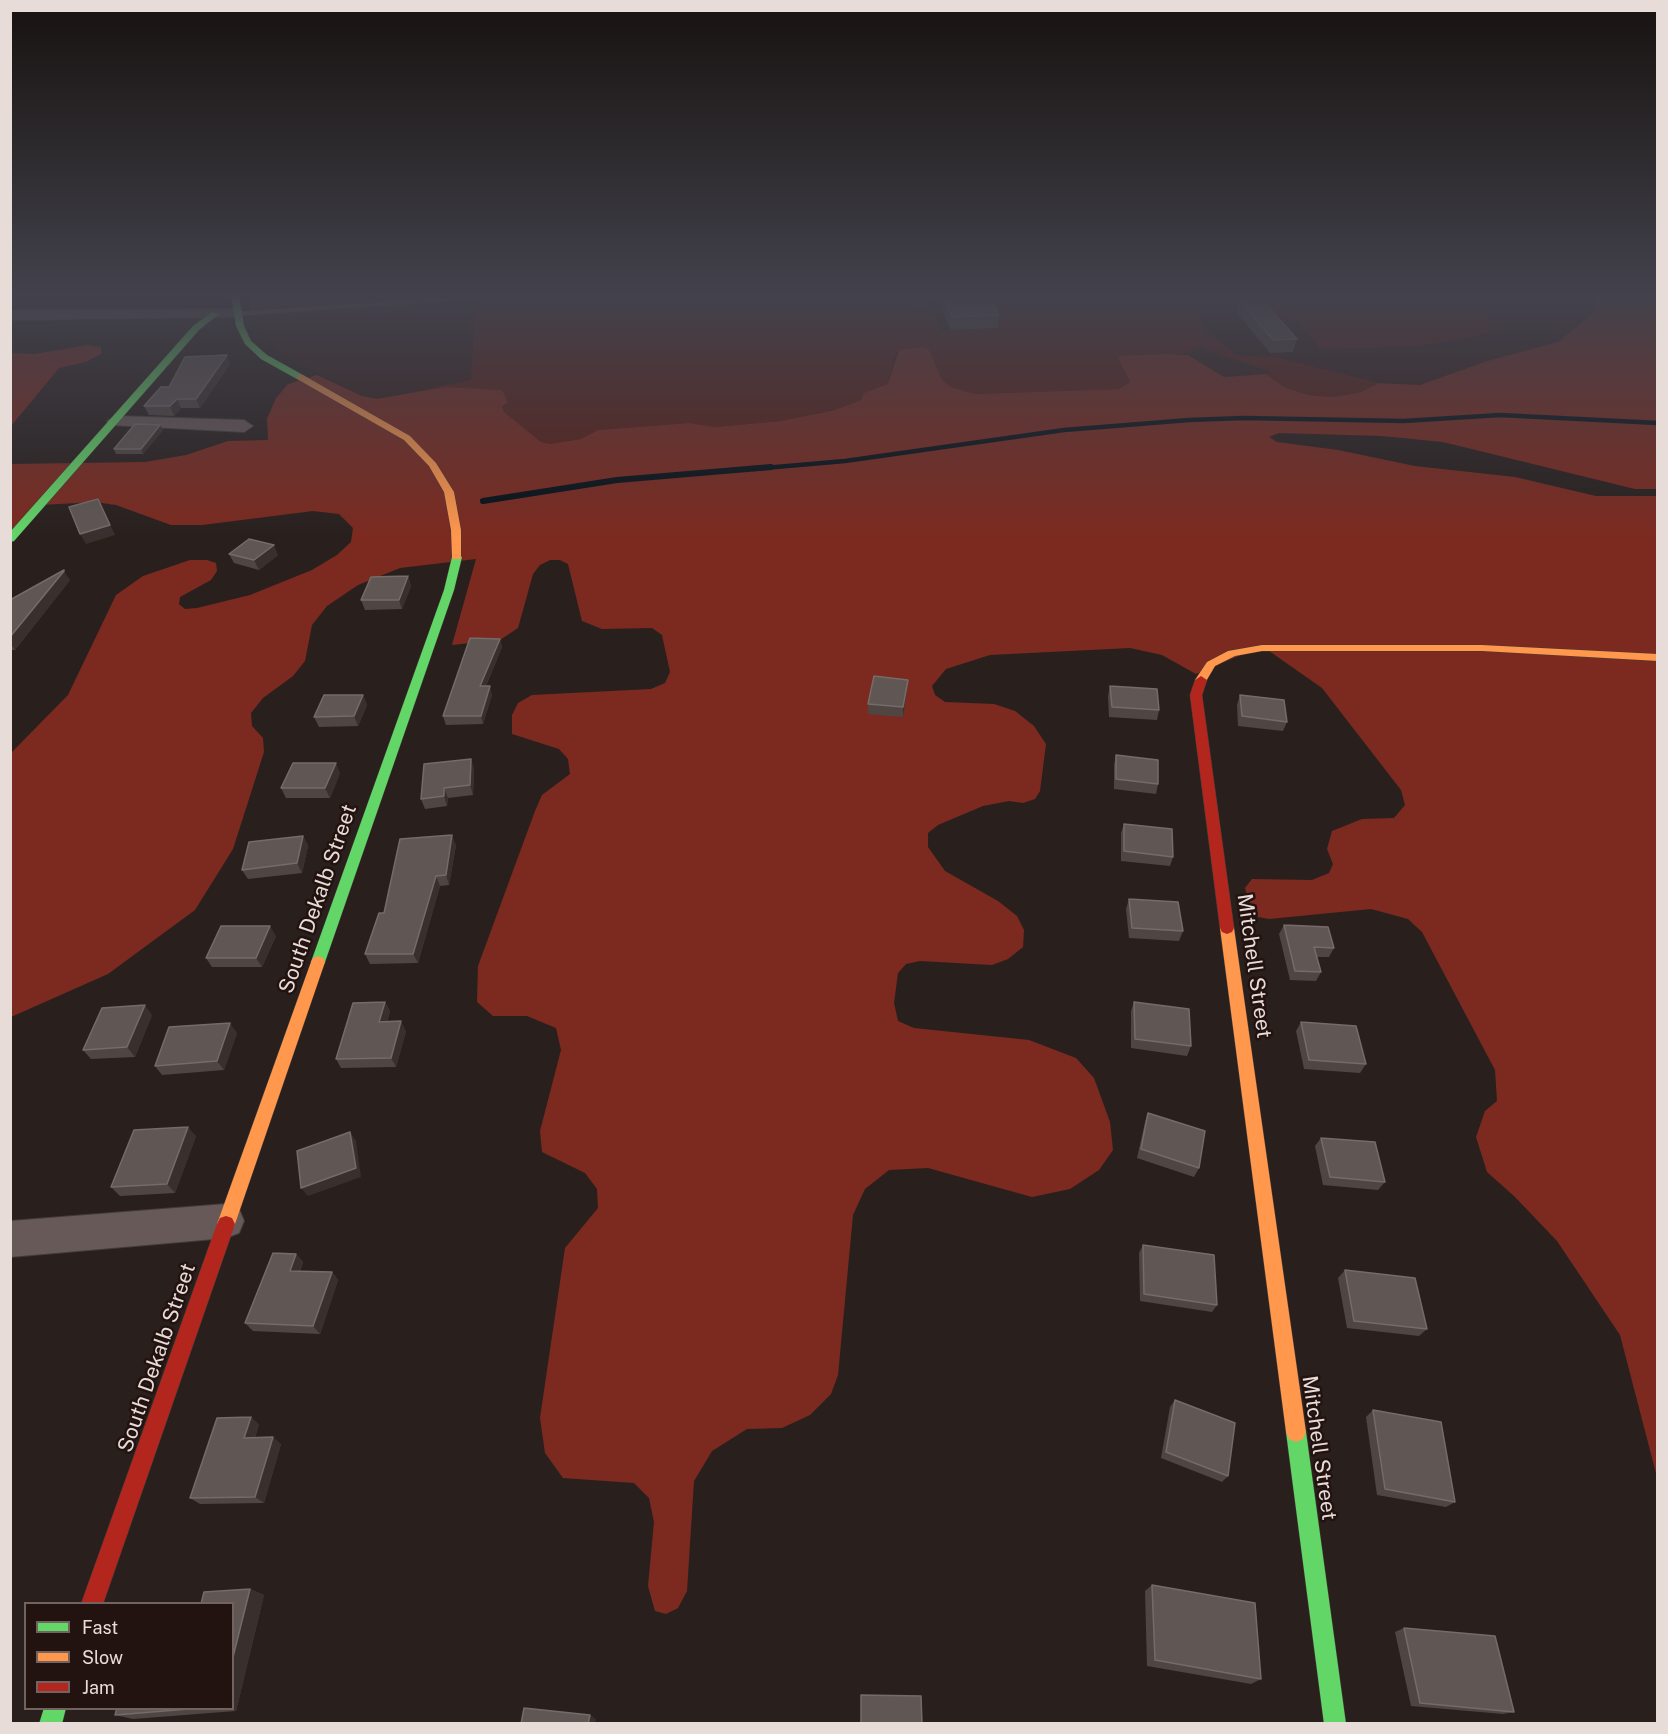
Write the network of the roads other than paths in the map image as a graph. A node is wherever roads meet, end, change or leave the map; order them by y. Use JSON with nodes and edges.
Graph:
{"nodes":[{"id":1,"x":155,"y":376,"type":"edge"},
{"id":2,"x":297,"y":376,"type":"edge"},
{"id":3,"x":116,"y":421,"type":"junction"},
{"id":4,"x":244,"y":426,"type":"dead end"},
{"id":5,"x":10,"y":539,"type":"edge"},
{"id":6,"x":1658,"y":658,"type":"edge"},
{"id":7,"x":226,"y":1221,"type":"junction"},
{"id":8,"x":10,"y":1239,"type":"edge"},
{"id":9,"x":93,"y":1602,"type":"edge"},
{"id":10,"x":1335,"y":1724,"type":"edge"}],
"edges":[{"from":1,"to":3,"type":"street"},
{"from":2,"to":7,"type":"street","name":"South Dekalb Street"},
{"from":3,"to":4,"type":"street"},
{"from":3,"to":5,"type":"street"},
{"from":6,"to":10,"type":"street","name":"Mitchell Street"},
{"from":7,"to":8,"type":"street"},
{"from":7,"to":9,"type":"street","name":"South Dekalb Street"}]}
